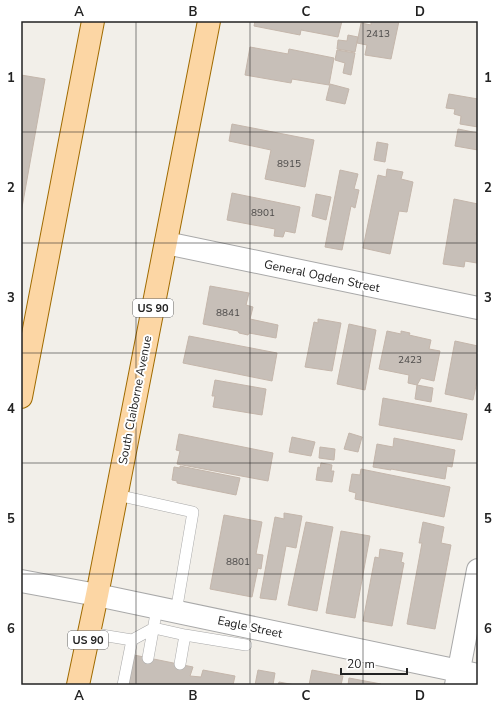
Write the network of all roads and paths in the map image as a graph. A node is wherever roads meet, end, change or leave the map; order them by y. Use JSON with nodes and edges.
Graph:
{"nodes":[{"id":1,"x":93,"y":21,"type":"edge"},
{"id":2,"x":209,"y":21,"type":"edge"},
{"id":3,"x":166,"y":243,"type":"junction"},
{"id":4,"x":478,"y":308,"type":"edge"},
{"id":5,"x":21,"y":397,"type":"edge"},
{"id":6,"x":117,"y":495,"type":"junction"},
{"id":7,"x":478,"y":570,"type":"edge"},
{"id":8,"x":21,"y":581,"type":"edge"},
{"id":9,"x":97,"y":595,"type":"junction"},
{"id":10,"x":162,"y":616,"type":"junction"},
{"id":11,"x":226,"y":632,"type":"junction"},
{"id":12,"x":90,"y":633,"type":"junction"},
{"id":13,"x":185,"y":635,"type":"junction"},
{"id":14,"x":132,"y":640,"type":"junction"},
{"id":15,"x":246,"y":645,"type":"dead end"},
{"id":16,"x":148,"y":658,"type":"dead end"},
{"id":17,"x":180,"y":664,"type":"dead end"},
{"id":18,"x":464,"y":677,"type":"edge"},
{"id":19,"x":78,"y":685,"type":"edge"},
{"id":20,"x":123,"y":685,"type":"edge"}],
"edges":[{"from":1,"to":5,"type":"main road"},
{"from":2,"to":3,"type":"main road","name":"South Claiborne Avenue","number":"US 90"},
{"from":3,"to":4,"type":"street","name":"General Ogden Street"},
{"from":3,"to":6,"type":"main road","name":"South Claiborne Avenue","number":"US 90"},
{"from":6,"to":9,"type":"main road","name":"South Claiborne Avenue","number":"US 90"},
{"from":6,"to":10,"type":"lane"},
{"from":7,"to":18,"type":"street"},
{"from":8,"to":9,"type":"street","name":"Eagle Street"},
{"from":9,"to":10,"type":"street","name":"Eagle Street"},
{"from":9,"to":12,"type":"main road","name":"South Claiborne Avenue","number":"US 90"},
{"from":10,"to":11,"type":"street","name":"Eagle Street"},
{"from":10,"to":13,"type":"lane"},
{"from":10,"to":14,"type":"lane"},
{"from":10,"to":16,"type":"lane"},
{"from":11,"to":13,"type":"lane"},
{"from":11,"to":15,"type":"lane"},
{"from":11,"to":18,"type":"street","name":"Eagle Street"},
{"from":12,"to":14,"type":"lane"},
{"from":12,"to":19,"type":"main road","name":"South Claiborne Avenue","number":"US 90"},
{"from":13,"to":17,"type":"lane"},
{"from":14,"to":20,"type":"lane"}]}
